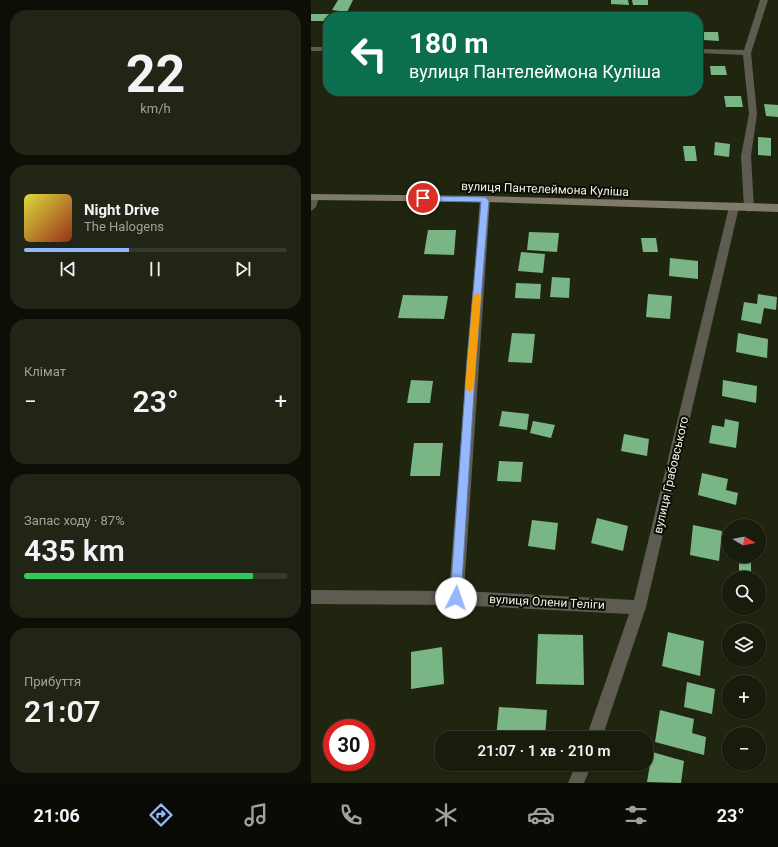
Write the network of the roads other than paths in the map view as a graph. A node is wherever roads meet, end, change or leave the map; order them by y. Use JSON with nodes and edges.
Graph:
{"nodes":[{"id":1,"x":764,"y":0,"type":"edge"},
{"id":2,"x":311,"y":50,"type":"edge"},
{"id":3,"x":323,"y":50,"type":"edge"},
{"id":4,"x":703,"y":51,"type":"edge"},
{"id":5,"x":747,"y":53,"type":"junction"},
{"id":6,"x":312,"y":197,"type":"edge"},
{"id":7,"x":485,"y":200,"type":"junction"},
{"id":8,"x":311,"y":207,"type":"edge"},
{"id":9,"x":734,"y":207,"type":"junction"},
{"id":10,"x":749,"y":208,"type":"junction"},
{"id":11,"x":778,"y":208,"type":"edge"},
{"id":12,"x":311,"y":597,"type":"edge"},
{"id":13,"x":456,"y":598,"type":"junction"},
{"id":14,"x":639,"y":607,"type":"junction"},
{"id":15,"x":596,"y":731,"type":"edge"},
{"id":16,"x":581,"y":771,"type":"edge"},
{"id":17,"x":576,"y":783,"type":"edge"}],
"edges":[{"from":1,"to":5,"type":"street"},
{"from":2,"to":3,"type":"street"},
{"from":4,"to":5,"type":"street"},
{"from":5,"to":10,"type":"street"},
{"from":6,"to":7,"type":"street","name":"вулиця Пантелеймона Куліша"},
{"from":6,"to":8,"type":"street"},
{"from":7,"to":9,"type":"street","name":"вулиця Пантелеймона Куліша"},
{"from":7,"to":13,"type":"street"},
{"from":9,"to":10,"type":"street","name":"вулиця Пантелеймона Куліша"},
{"from":9,"to":14,"type":"street","name":"вулиця Грабовського"},
{"from":10,"to":11,"type":"street","name":"вулиця Пантелеймона Куліша"},
{"from":12,"to":13,"type":"street","name":"вулиця Олени Теліги"},
{"from":13,"to":14,"type":"street","name":"вулиця Олени Теліги"},
{"from":14,"to":15,"type":"street","name":"вулиця Грабовського"},
{"from":16,"to":17,"type":"street"}]}
